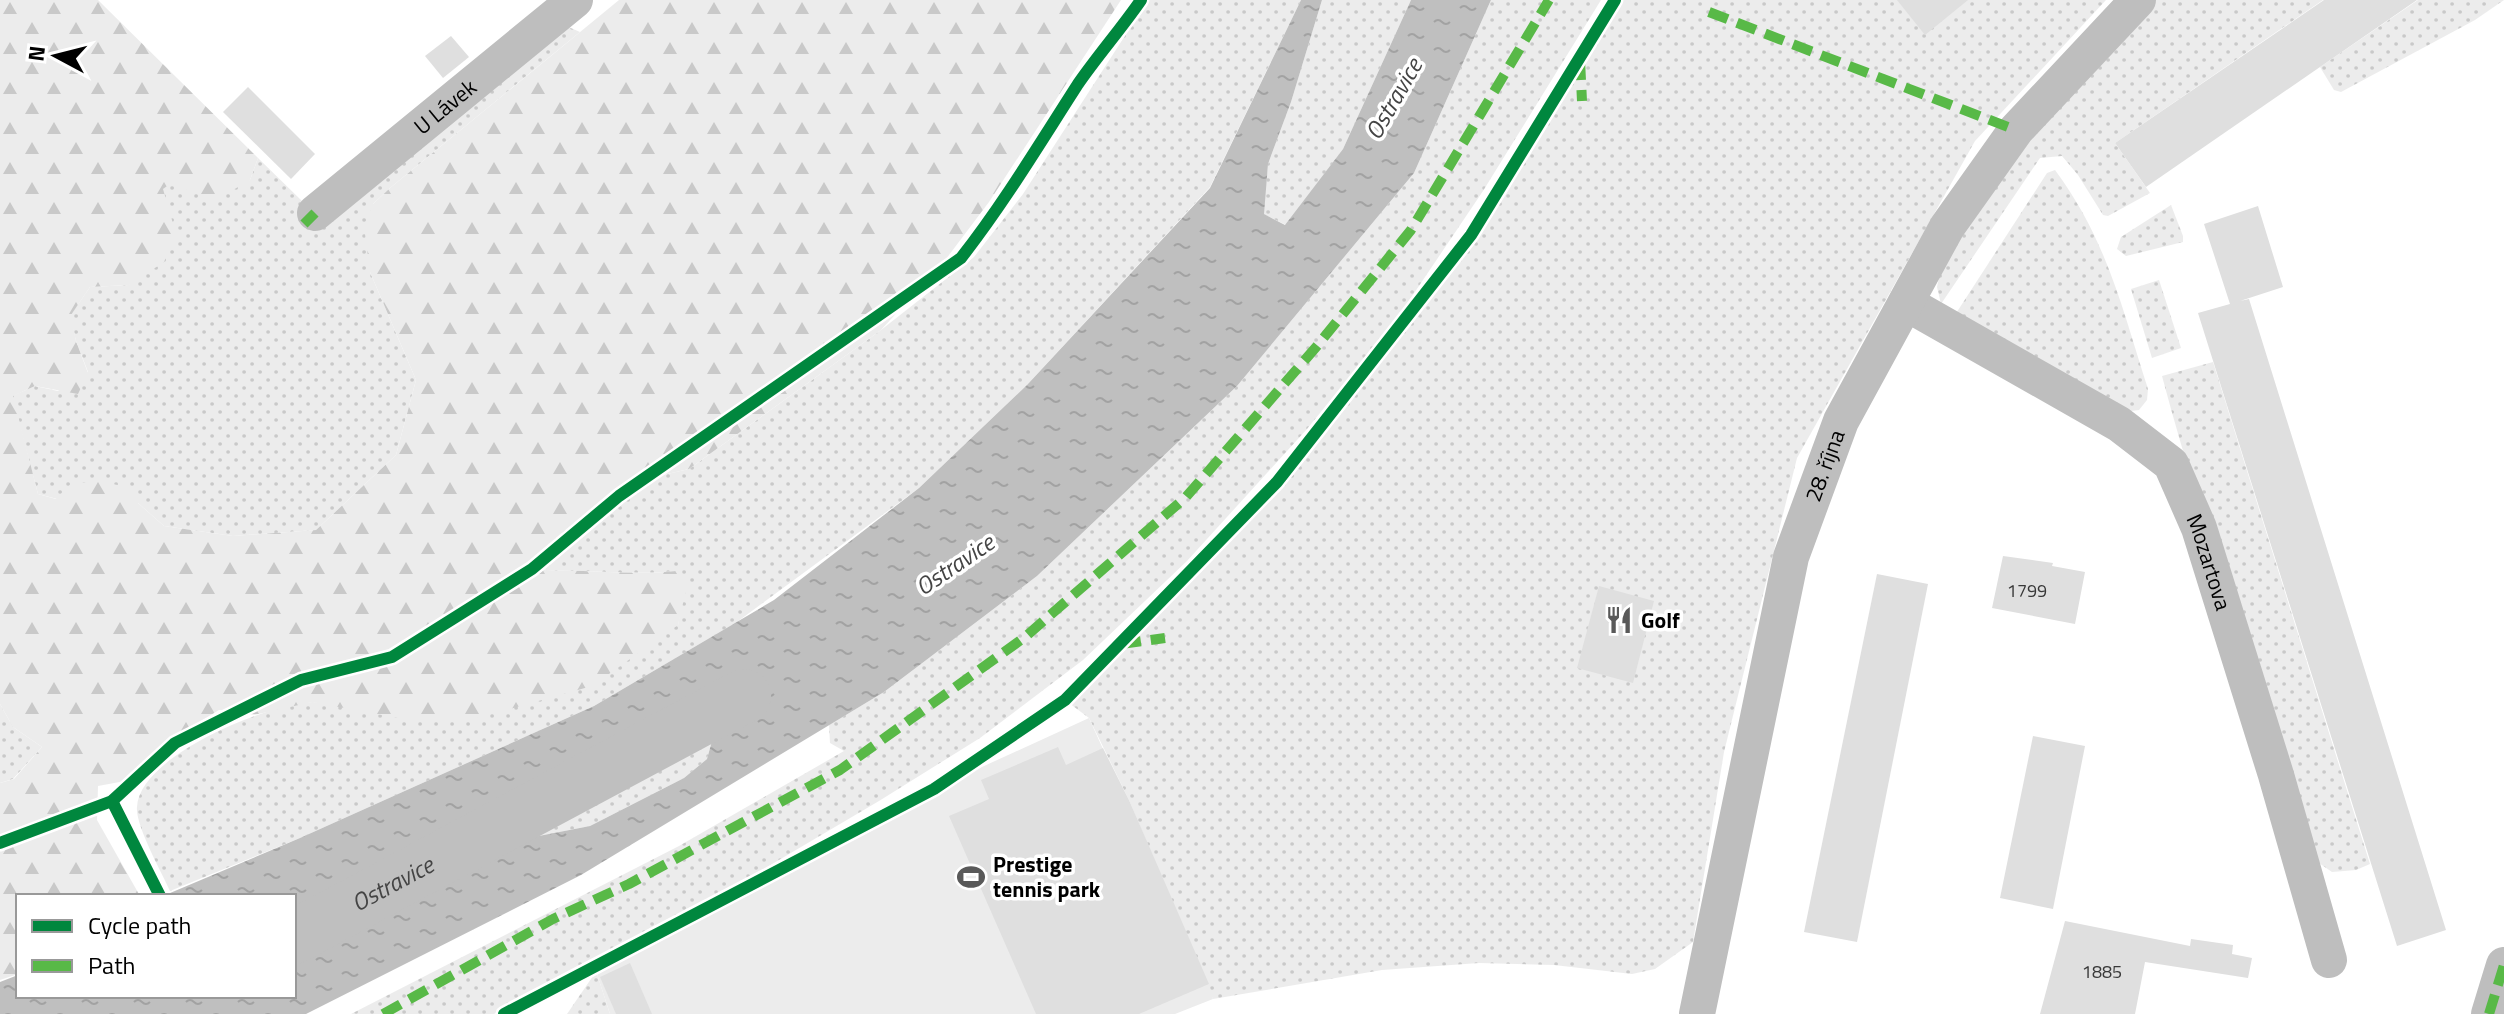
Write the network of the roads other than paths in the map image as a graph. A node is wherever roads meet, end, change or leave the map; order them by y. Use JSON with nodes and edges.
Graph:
{"nodes":[{"id":1,"x":575,"y":0,"type":"edge"},
{"id":2,"x":2138,"y":0,"type":"edge"},
{"id":3,"x":315,"y":213,"type":"dead end"},
{"id":4,"x":1906,"y":303,"type":"junction"},
{"id":5,"x":2329,"y":960,"type":"dead end"},
{"id":6,"x":2504,"y":965,"type":"edge"},
{"id":7,"x":1697,"y":1014,"type":"edge"},
{"id":8,"x":2489,"y":1014,"type":"edge"}],
"edges":[{"from":1,"to":3,"type":"street","name":"U Lávek"},
{"from":2,"to":4,"type":"street","name":"28. října"},
{"from":4,"to":5,"type":"street","name":"Mozartova"},
{"from":4,"to":7,"type":"street","name":"28. října"},
{"from":6,"to":8,"type":"street"}]}
